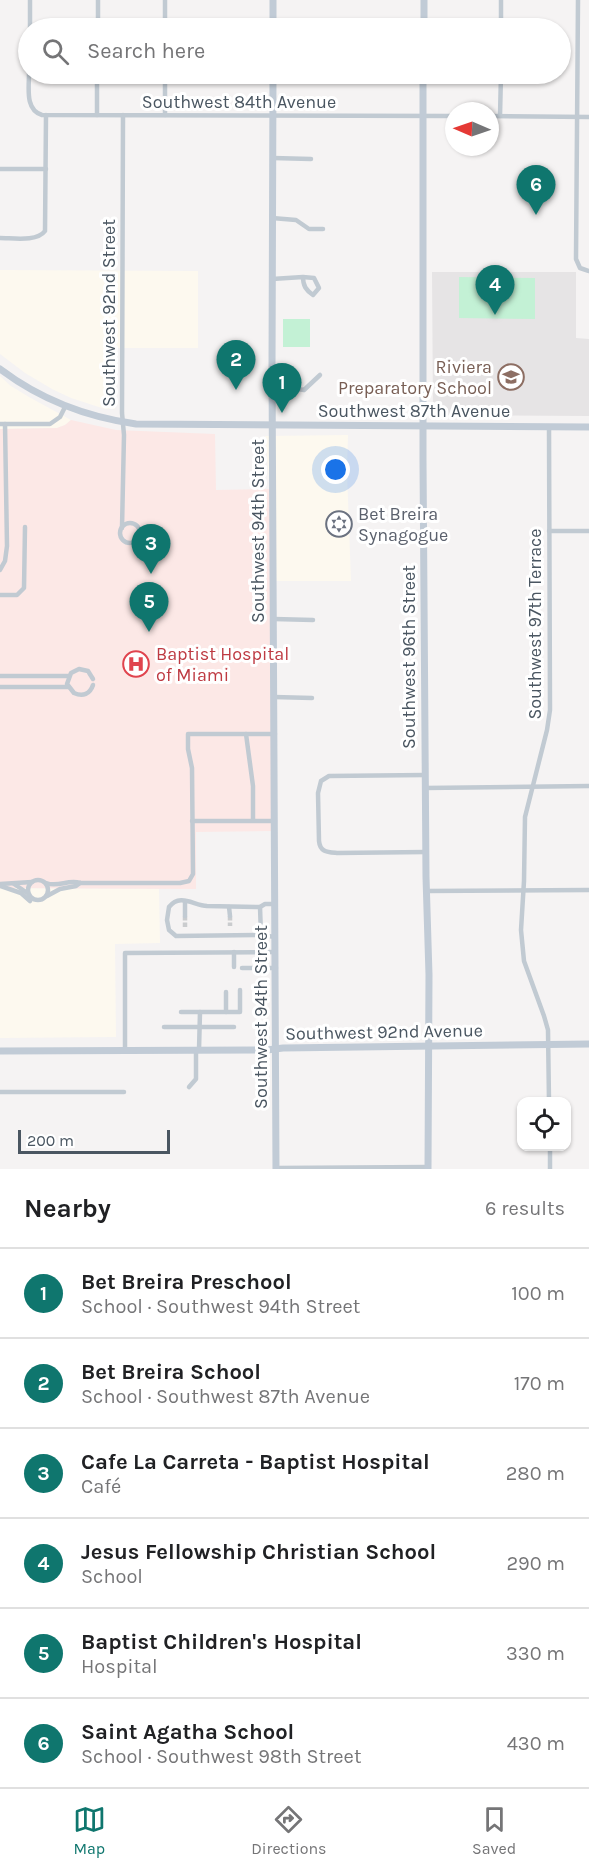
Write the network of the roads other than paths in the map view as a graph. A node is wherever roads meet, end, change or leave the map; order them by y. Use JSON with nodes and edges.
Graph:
{"nodes":[{"id":1,"x":30,"y":0,"type":"edge"},
{"id":2,"x":98,"y":0,"type":"edge"},
{"id":3,"x":165,"y":0,"type":"edge"},
{"id":4,"x":273,"y":0,"type":"edge"},
{"id":5,"x":424,"y":0,"type":"edge"},
{"id":6,"x":501,"y":0,"type":"edge"},
{"id":7,"x":578,"y":0,"type":"edge"},
{"id":8,"x":30,"y":18,"type":"edge"},
{"id":9,"x":98,"y":18,"type":"edge"},
{"id":10,"x":165,"y":18,"type":"edge"},
{"id":11,"x":273,"y":18,"type":"edge"},
{"id":12,"x":423,"y":18,"type":"edge"},
{"id":13,"x":501,"y":18,"type":"edge"},
{"id":14,"x":29,"y":84,"type":"edge"},
{"id":15,"x":97,"y":84,"type":"edge"},
{"id":16,"x":165,"y":84,"type":"edge"},
{"id":17,"x":273,"y":84,"type":"edge"},
{"id":18,"x":423,"y":84,"type":"edge"},
{"id":19,"x":501,"y":84,"type":"edge"},
{"id":20,"x":46,"y":115,"type":"junction"},
{"id":21,"x":97,"y":115,"type":"junction"},
{"id":22,"x":123,"y":115,"type":"junction"},
{"id":23,"x":165,"y":115,"type":"junction"},
{"id":24,"x":273,"y":115,"type":"junction"},
{"id":25,"x":423,"y":116,"type":"junction"},
{"id":26,"x":445,"y":116,"type":"edge"},
{"id":27,"x":501,"y":116,"type":"joint"},
{"id":28,"x":577,"y":117,"type":"junction"},
{"id":29,"x":589,"y":117,"type":"edge"},
{"id":30,"x":273,"y":158,"type":"junction"},
{"id":31,"x":311,"y":159,"type":"dead end"},
{"id":32,"x":0,"y":169,"type":"edge"},
{"id":33,"x":46,"y":169,"type":"junction"},
{"id":34,"x":272,"y":218,"type":"junction"},
{"id":35,"x":323,"y":229,"type":"dead end"},
{"id":36,"x":0,"y":238,"type":"edge"},
{"id":37,"x":589,"y":271,"type":"edge"},
{"id":38,"x":303,"y":277,"type":"dead end"},
{"id":39,"x":272,"y":279,"type":"junction"},
{"id":40,"x":0,"y":369,"type":"edge"},
{"id":41,"x":320,"y":375,"type":"dead end"},
{"id":42,"x":272,"y":385,"type":"junction"},
{"id":43,"x":65,"y":407,"type":"junction"},
{"id":44,"x":123,"y":422,"type":"junction"},
{"id":45,"x":3,"y":424,"type":"edge"},
{"id":46,"x":273,"y":425,"type":"junction"},
{"id":47,"x":423,"y":426,"type":"junction"},
{"id":48,"x":549,"y":427,"type":"junction"},
{"id":49,"x":589,"y":427,"type":"edge"},
{"id":50,"x":123,"y":510,"type":"junction"},
{"id":51,"x":130,"y":523,"type":"junction"},
{"id":52,"x":25,"y":527,"type":"dead end"},
{"id":53,"x":122,"y":528,"type":"junction"},
{"id":54,"x":549,"y":531,"type":"junction"},
{"id":55,"x":589,"y":531,"type":"edge"},
{"id":56,"x":0,"y":570,"type":"edge"},
{"id":57,"x":0,"y":595,"type":"edge"},
{"id":58,"x":274,"y":619,"type":"junction"},
{"id":59,"x":313,"y":620,"type":"dead end"},
{"id":60,"x":0,"y":676,"type":"edge"},
{"id":61,"x":69,"y":676,"type":"junction"},
{"id":62,"x":0,"y":687,"type":"edge"},
{"id":63,"x":68,"y":687,"type":"junction"},
{"id":64,"x":274,"y":697,"type":"junction"},
{"id":65,"x":312,"y":698,"type":"dead end"},
{"id":66,"x":246,"y":734,"type":"junction"},
{"id":67,"x":275,"y":734,"type":"junction"},
{"id":68,"x":425,"y":775,"type":"junction"},
{"id":69,"x":589,"y":786,"type":"edge"},
{"id":70,"x":534,"y":787,"type":"junction"},
{"id":71,"x":425,"y":788,"type":"junction"},
{"id":72,"x":253,"y":820,"type":"junction"},
{"id":73,"x":275,"y":820,"type":"junction"},
{"id":74,"x":192,"y":821,"type":"junction"},
{"id":75,"x":426,"y":852,"type":"junction"},
{"id":76,"x":32,"y":882,"type":"junction"},
{"id":77,"x":46,"y":883,"type":"junction"},
{"id":78,"x":80,"y":883,"type":"junction"},
{"id":79,"x":14,"y":884,"type":"junction"},
{"id":80,"x":0,"y":885,"type":"edge"},
{"id":81,"x":589,"y":890,"type":"edge"},
{"id":82,"x":426,"y":891,"type":"junction"},
{"id":83,"x":524,"y":891,"type":"junction"},
{"id":84,"x":29,"y":894,"type":"junction"},
{"id":85,"x":47,"y":896,"type":"junction"},
{"id":86,"x":185,"y":900,"type":"junction"},
{"id":87,"x":30,"y":901,"type":"dead end"},
{"id":88,"x":230,"y":907,"type":"junction"},
{"id":89,"x":260,"y":907,"type":"junction"},
{"id":90,"x":275,"y":907,"type":"junction"},
{"id":91,"x":185,"y":916,"type":"tunnel mouth"},
{"id":92,"x":230,"y":916,"type":"tunnel mouth"},
{"id":93,"x":230,"y":926,"type":"tunnel mouth"},
{"id":94,"x":185,"y":927,"type":"tunnel mouth"},
{"id":95,"x":231,"y":935,"type":"junction"},
{"id":96,"x":261,"y":935,"type":"junction"},
{"id":97,"x":275,"y":935,"type":"junction"},
{"id":98,"x":185,"y":936,"type":"junction"},
{"id":99,"x":234,"y":952,"type":"junction"},
{"id":100,"x":275,"y":952,"type":"junction"},
{"id":101,"x":234,"y":967,"type":"dead end"},
{"id":102,"x":242,"y":968,"type":"dead end"},
{"id":103,"x":276,"y":968,"type":"junction"},
{"id":104,"x":240,"y":990,"type":"dead end"},
{"id":105,"x":226,"y":993,"type":"dead end"},
{"id":106,"x":181,"y":1012,"type":"dead end"},
{"id":107,"x":200,"y":1012,"type":"junction"},
{"id":108,"x":226,"y":1012,"type":"junction"},
{"id":109,"x":199,"y":1027,"type":"junction"},
{"id":110,"x":234,"y":1027,"type":"dead end"},
{"id":111,"x":164,"y":1028,"type":"dead end"},
{"id":112,"x":589,"y":1044,"type":"edge"},
{"id":113,"x":549,"y":1045,"type":"junction"},
{"id":114,"x":428,"y":1046,"type":"junction"},
{"id":115,"x":276,"y":1049,"type":"junction"},
{"id":116,"x":198,"y":1050,"type":"junction"},
{"id":117,"x":0,"y":1051,"type":"edge"},
{"id":118,"x":125,"y":1051,"type":"junction"},
{"id":119,"x":189,"y":1087,"type":"dead end"},
{"id":120,"x":0,"y":1092,"type":"edge"},
{"id":121,"x":124,"y":1092,"type":"dead end"},
{"id":122,"x":549,"y":1097,"type":"edge"},
{"id":123,"x":550,"y":1151,"type":"edge"},
{"id":124,"x":428,"y":1168,"type":"edge"},
{"id":125,"x":276,"y":1169,"type":"edge"},
{"id":126,"x":550,"y":1169,"type":"edge"}],
"edges":[{"from":1,"to":8,"type":"street"},
{"from":2,"to":9,"type":"street"},
{"from":3,"to":10,"type":"street"},
{"from":4,"to":11,"type":"street"},
{"from":5,"to":12,"type":"street"},
{"from":6,"to":13,"type":"street"},
{"from":7,"to":28,"type":"street"},
{"from":14,"to":20,"type":"street"},
{"from":15,"to":21,"type":"street"},
{"from":16,"to":23,"type":"street"},
{"from":17,"to":24,"type":"street","name":"Southwest 94th Street"},
{"from":18,"to":25,"type":"street","name":"Southwest 96th Street"},
{"from":19,"to":27,"type":"street"},
{"from":20,"to":21,"type":"street","name":"Southwest 84th Avenue"},
{"from":20,"to":33,"type":"street"},
{"from":21,"to":22,"type":"street","name":"Southwest 84th Avenue"},
{"from":22,"to":23,"type":"street","name":"Southwest 84th Avenue"},
{"from":22,"to":44,"type":"street","name":"Southwest 92nd Street"},
{"from":23,"to":24,"type":"street","name":"Southwest 84th Avenue"},
{"from":24,"to":25,"type":"street","name":"Southwest 84th Avenue"},
{"from":24,"to":30,"type":"street","name":"Southwest 94th Street"},
{"from":25,"to":26,"type":"street","name":"Southwest 84th Avenue"},
{"from":25,"to":47,"type":"street","name":"Southwest 96th Street"},
{"from":27,"to":28,"type":"street"},
{"from":28,"to":29,"type":"street"},
{"from":28,"to":37,"type":"street"},
{"from":30,"to":31,"type":"street"},
{"from":30,"to":34,"type":"street","name":"Southwest 94th Street"},
{"from":32,"to":33,"type":"street"},
{"from":33,"to":36,"type":"street"},
{"from":34,"to":35,"type":"street"},
{"from":34,"to":39,"type":"street","name":"Southwest 94th Street"},
{"from":38,"to":39,"type":"street"},
{"from":39,"to":42,"type":"street","name":"Southwest 94th Street"},
{"from":40,"to":43,"type":"street","name":"Southwest 87th Avenue"},
{"from":41,"to":42,"type":"street"},
{"from":42,"to":46,"type":"street","name":"Southwest 94th Street"},
{"from":43,"to":44,"type":"street","name":"Southwest 87th Avenue"},
{"from":43,"to":45,"type":"street"},
{"from":44,"to":46,"type":"street","name":"Southwest 87th Avenue"},
{"from":44,"to":50,"type":"street","name":"Southwest 92nd Street"},
{"from":45,"to":56,"type":"street"},
{"from":46,"to":47,"type":"street","name":"Southwest 87th Avenue"},
{"from":46,"to":58,"type":"street","name":"Southwest 94th Street"},
{"from":47,"to":48,"type":"street","name":"Southwest 87th Avenue"},
{"from":47,"to":68,"type":"street","name":"Southwest 96th Street"},
{"from":48,"to":49,"type":"street","name":"Southwest 87th Avenue"},
{"from":48,"to":54,"type":"street","name":"Southwest 97th Terrace"},
{"from":50,"to":51,"type":"street","name":"Southwest 92nd Street"},
{"from":50,"to":53,"type":"street","name":"Southwest 92nd Street"},
{"from":51,"to":53,"type":"street"},
{"from":51,"to":53,"type":"street"},
{"from":52,"to":57,"type":"street"},
{"from":54,"to":55,"type":"street"},
{"from":54,"to":70,"type":"street","name":"Southwest 97th Terrace"},
{"from":58,"to":59,"type":"street"},
{"from":58,"to":64,"type":"street","name":"Southwest 94th Street"},
{"from":60,"to":61,"type":"street"},
{"from":61,"to":63,"type":"street"},
{"from":61,"to":63,"type":"street"},
{"from":62,"to":63,"type":"street"},
{"from":64,"to":65,"type":"street"},
{"from":64,"to":67,"type":"street","name":"Southwest 94th Street"},
{"from":66,"to":67,"type":"street"},
{"from":66,"to":72,"type":"street"},
{"from":66,"to":74,"type":"street"},
{"from":67,"to":73,"type":"street","name":"Southwest 94th Street"},
{"from":68,"to":71,"type":"street","name":"Southwest 96th Street"},
{"from":68,"to":75,"type":"street"},
{"from":69,"to":70,"type":"street"},
{"from":70,"to":71,"type":"street"},
{"from":70,"to":83,"type":"street","name":"Southwest 97th Terrace"},
{"from":71,"to":75,"type":"street","name":"Southwest 96th Street"},
{"from":72,"to":73,"type":"street"},
{"from":72,"to":74,"type":"street"},
{"from":73,"to":90,"type":"street","name":"Southwest 94th Street"},
{"from":74,"to":78,"type":"street"},
{"from":75,"to":82,"type":"street","name":"Southwest 96th Street"},
{"from":76,"to":77,"type":"street"},
{"from":76,"to":79,"type":"street"},
{"from":76,"to":84,"type":"street"},
{"from":77,"to":78,"type":"street"},
{"from":77,"to":85,"type":"street"},
{"from":78,"to":85,"type":"street"},
{"from":79,"to":80,"type":"street"},
{"from":79,"to":84,"type":"street"},
{"from":80,"to":87,"type":"street"},
{"from":81,"to":83,"type":"street"},
{"from":82,"to":83,"type":"street"},
{"from":82,"to":114,"type":"street","name":"Southwest 96th Street"},
{"from":83,"to":113,"type":"street","name":"Southwest 97th Terrace"},
{"from":84,"to":85,"type":"street"},
{"from":86,"to":88,"type":"street"},
{"from":86,"to":91,"type":"street"},
{"from":86,"to":98,"type":"street"},
{"from":88,"to":89,"type":"street"},
{"from":88,"to":92,"type":"street"},
{"from":89,"to":90,"type":"street"},
{"from":89,"to":96,"type":"street"},
{"from":90,"to":97,"type":"street","name":"Southwest 94th Street"},
{"from":93,"to":95,"type":"street"},
{"from":94,"to":98,"type":"street"},
{"from":95,"to":96,"type":"street"},
{"from":95,"to":98,"type":"street"},
{"from":96,"to":97,"type":"street"},
{"from":97,"to":100,"type":"street","name":"Southwest 94th Street"},
{"from":99,"to":100,"type":"street"},
{"from":99,"to":101,"type":"street"},
{"from":99,"to":118,"type":"street"},
{"from":100,"to":103,"type":"street","name":"Southwest 94th Street"},
{"from":102,"to":103,"type":"street"},
{"from":103,"to":115,"type":"street","name":"Southwest 94th Street"},
{"from":104,"to":108,"type":"street"},
{"from":105,"to":108,"type":"street"},
{"from":106,"to":107,"type":"street"},
{"from":107,"to":108,"type":"street"},
{"from":107,"to":109,"type":"street"},
{"from":109,"to":110,"type":"street"},
{"from":109,"to":111,"type":"street"},
{"from":109,"to":116,"type":"street"},
{"from":112,"to":113,"type":"street","name":"Southwest 92nd Avenue"},
{"from":113,"to":114,"type":"street","name":"Southwest 92nd Avenue"},
{"from":113,"to":122,"type":"street","name":"Southwest 97th Terrace"},
{"from":114,"to":115,"type":"street","name":"Southwest 92nd Avenue"},
{"from":114,"to":124,"type":"street","name":"Southwest 96th Street"},
{"from":115,"to":116,"type":"street","name":"Southwest 92nd Avenue"},
{"from":115,"to":125,"type":"street","name":"Southwest 94th Street"},
{"from":116,"to":118,"type":"street","name":"Southwest 92nd Avenue"},
{"from":116,"to":119,"type":"street"},
{"from":117,"to":118,"type":"street","name":"Southwest 92nd Avenue"},
{"from":120,"to":121,"type":"street"},
{"from":123,"to":126,"type":"street"},
{"from":124,"to":125,"type":"street"}]}
